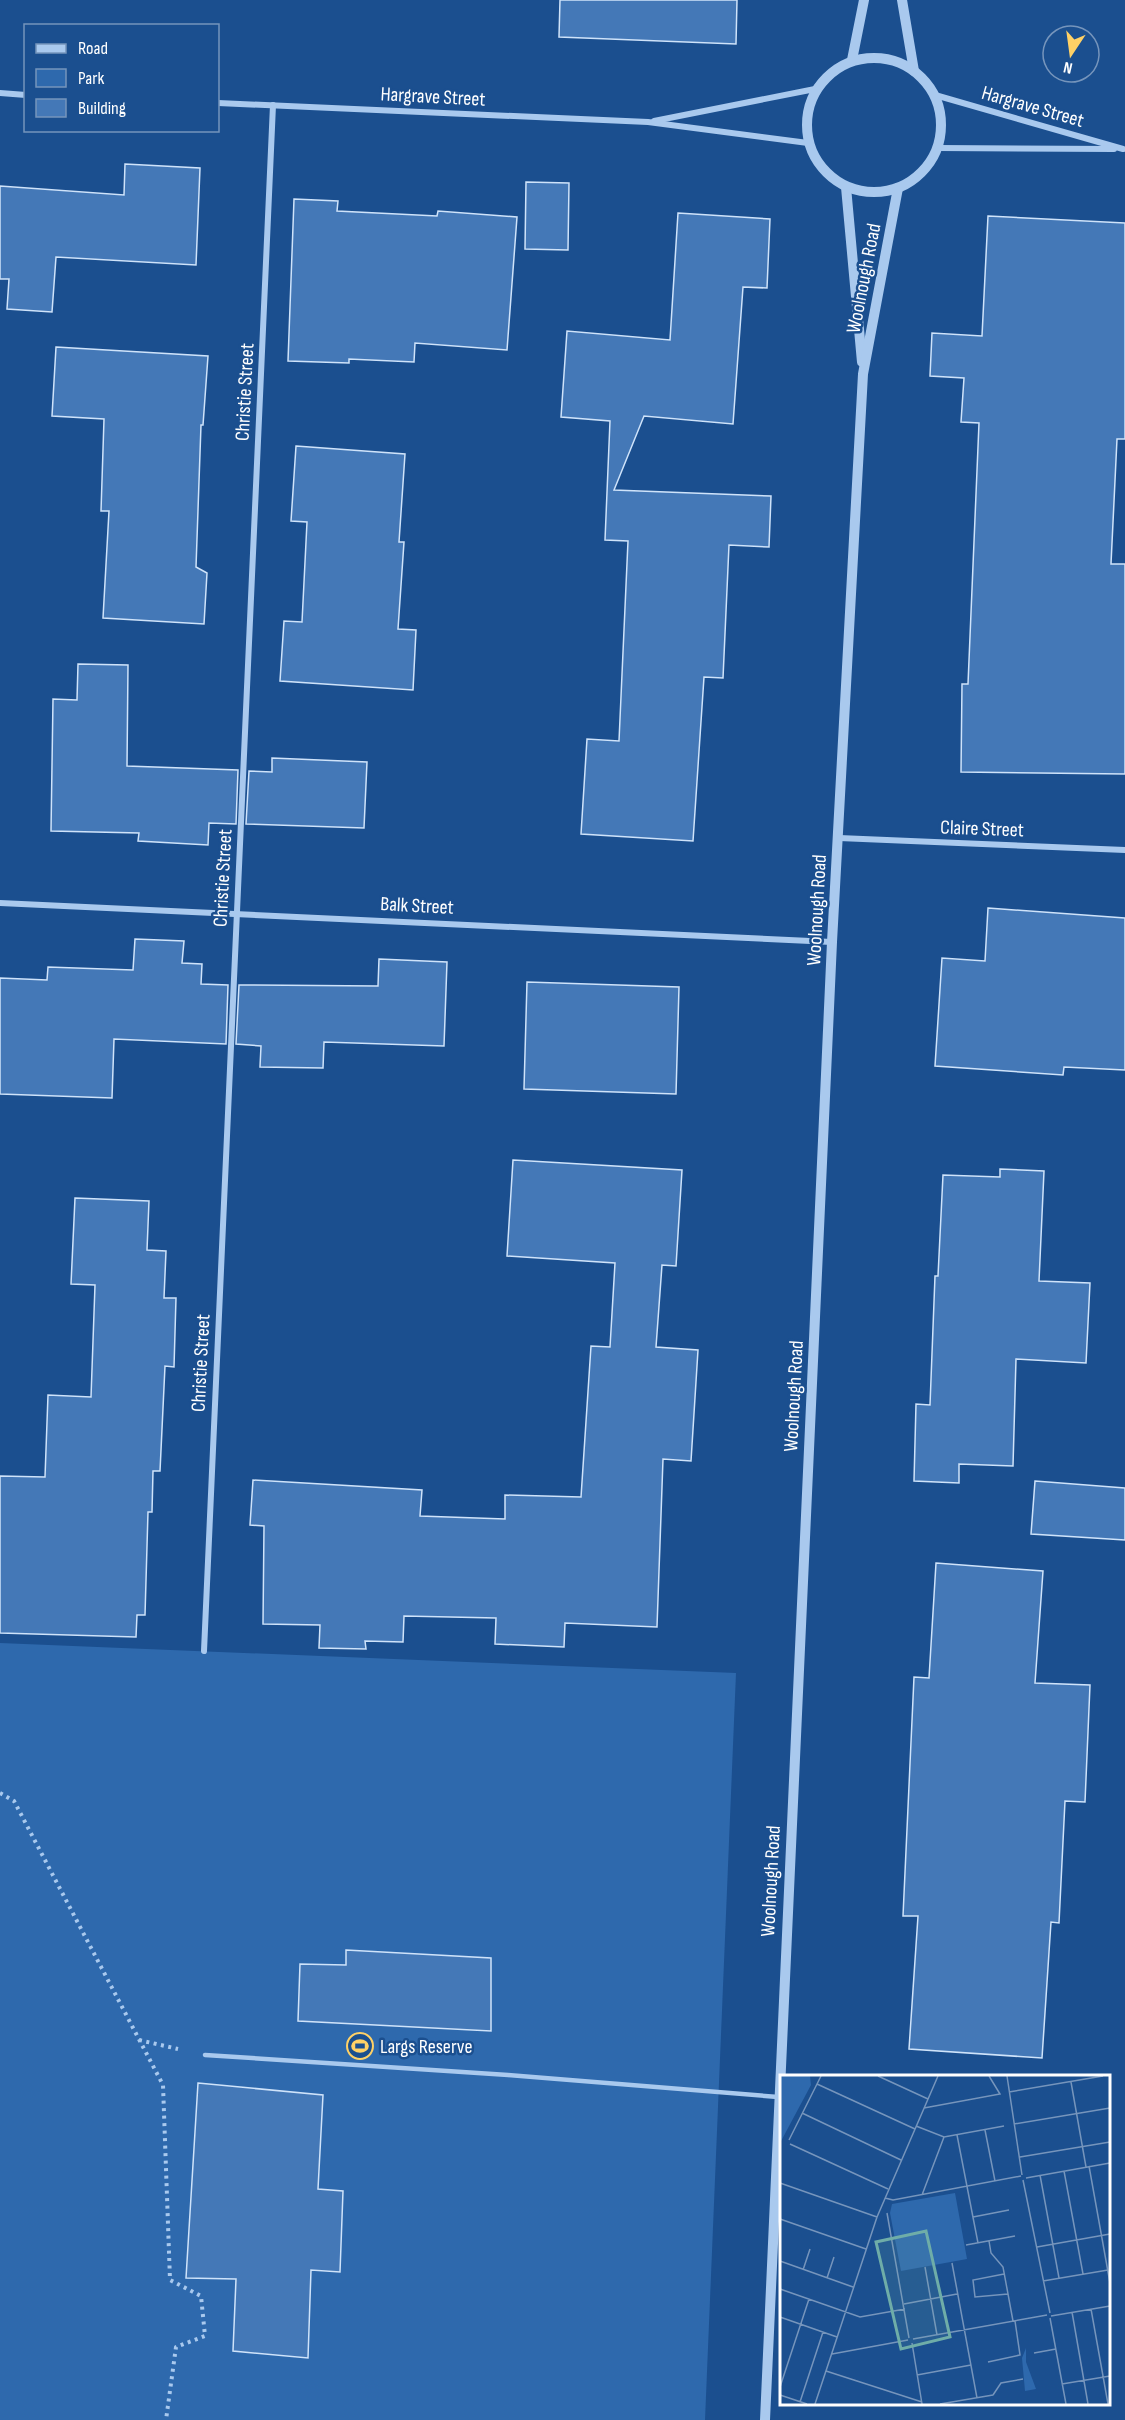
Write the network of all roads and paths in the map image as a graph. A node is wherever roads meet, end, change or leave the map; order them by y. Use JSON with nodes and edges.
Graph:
{"nodes":[{"id":1,"x":864,"y":0,"type":"edge"},
{"id":2,"x":902,"y":0,"type":"edge"},
{"id":3,"x":852,"y":60,"type":"junction"},
{"id":4,"x":914,"y":71,"type":"junction"},
{"id":5,"x":815,"y":89,"type":"junction"},
{"id":6,"x":0,"y":93,"type":"edge"},
{"id":7,"x":24,"y":95,"type":"edge"},
{"id":8,"x":935,"y":95,"type":"junction"},
{"id":9,"x":219,"y":103,"type":"edge"},
{"id":10,"x":273,"y":105,"type":"junction"},
{"id":11,"x":648,"y":122,"type":"junction"},
{"id":12,"x":808,"y":143,"type":"junction"},
{"id":13,"x":938,"y":147,"type":"junction"},
{"id":14,"x":1124,"y":149,"type":"edge"},
{"id":15,"x":846,"y":187,"type":"junction"},
{"id":16,"x":898,"y":188,"type":"junction"},
{"id":17,"x":863,"y":374,"type":"junction"},
{"id":18,"x":838,"y":838,"type":"junction"},
{"id":19,"x":1125,"y":850,"type":"edge"},
{"id":20,"x":0,"y":903,"type":"edge"},
{"id":21,"x":237,"y":913,"type":"junction"},
{"id":22,"x":832,"y":942,"type":"junction"},
{"id":23,"x":204,"y":1651,"type":"dead end"},
{"id":24,"x":0,"y":1793,"type":"edge"},
{"id":25,"x":138,"y":2040,"type":"junction"},
{"id":26,"x":205,"y":2055,"type":"joint"},
{"id":27,"x":778,"y":2097,"type":"junction"},
{"id":28,"x":166,"y":2420,"type":"edge"},
{"id":29,"x":765,"y":2420,"type":"edge"}],
"edges":[{"from":1,"to":3,"type":"street"},
{"from":2,"to":4,"type":"street"},
{"from":3,"to":4,"type":"street"},
{"from":3,"to":5,"type":"street"},
{"from":4,"to":8,"type":"street"},
{"from":5,"to":11,"type":"street","name":"Hargrave Street"},
{"from":5,"to":12,"type":"street"},
{"from":6,"to":7,"type":"street"},
{"from":8,"to":13,"type":"street"},
{"from":8,"to":14,"type":"street","name":"Hargrave Street"},
{"from":9,"to":10,"type":"street","name":"Hargrave Street"},
{"from":10,"to":11,"type":"street","name":"Hargrave Street"},
{"from":10,"to":21,"type":"street","name":"Christie Street"},
{"from":11,"to":12,"type":"street","name":"Hargrave Street"},
{"from":12,"to":15,"type":"street"},
{"from":13,"to":14,"type":"street","name":"Hargrave Street"},
{"from":13,"to":16,"type":"street"},
{"from":15,"to":16,"type":"street"},
{"from":15,"to":17,"type":"street","name":"Woolnough Road"},
{"from":16,"to":17,"type":"street","name":"Woolnough Road"},
{"from":17,"to":18,"type":"street","name":"Woolnough Road"},
{"from":18,"to":19,"type":"street","name":"Claire Street"},
{"from":18,"to":22,"type":"street","name":"Woolnough Road"},
{"from":20,"to":21,"type":"street","name":"Balk Street"},
{"from":21,"to":22,"type":"street","name":"Balk Street"},
{"from":21,"to":23,"type":"street","name":"Christie Street"},
{"from":22,"to":27,"type":"street","name":"Woolnough Road"},
{"from":24,"to":25,"type":"path"},
{"from":25,"to":26,"type":"path"},
{"from":25,"to":28,"type":"path"},
{"from":26,"to":27,"type":"lane"},
{"from":27,"to":29,"type":"street","name":"Woolnough Road"}]}
